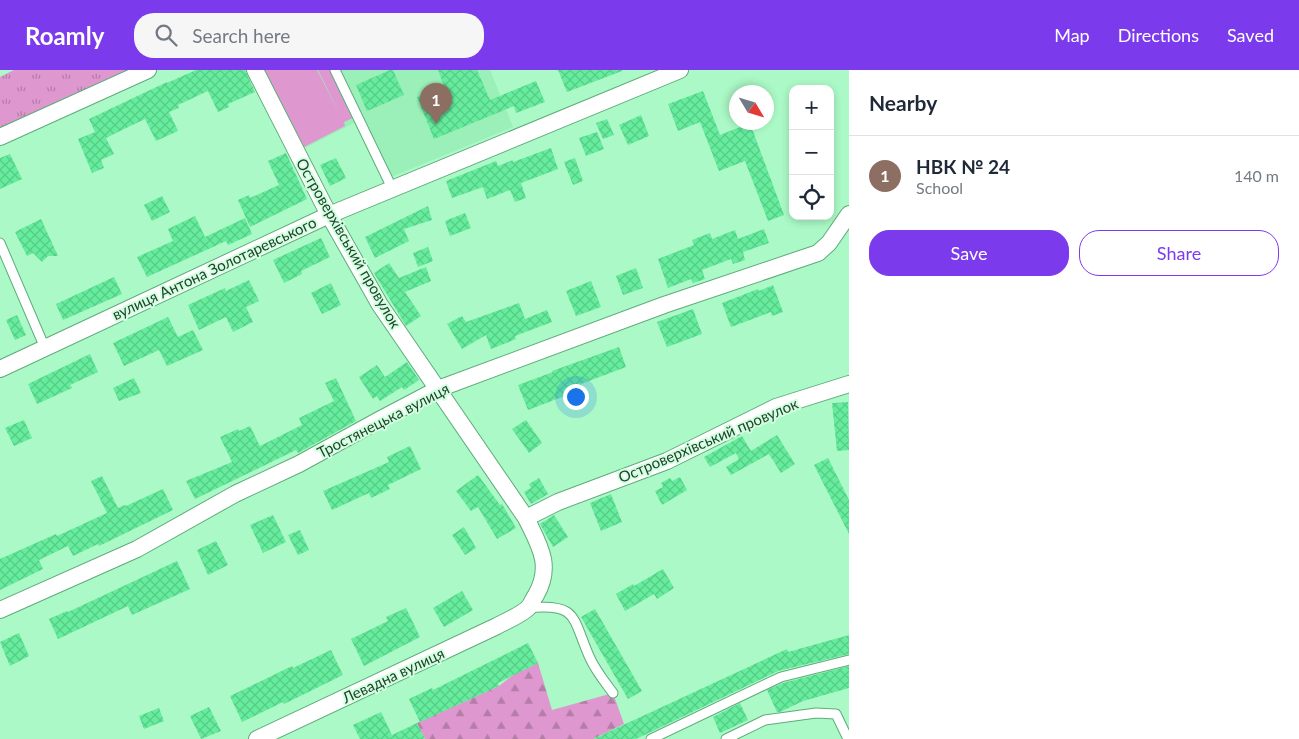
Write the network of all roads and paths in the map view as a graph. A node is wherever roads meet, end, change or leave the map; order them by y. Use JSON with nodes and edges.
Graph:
{"nodes":[{"id":1,"x":148,"y":70,"type":"edge"},
{"id":2,"x":256,"y":70,"type":"edge"},
{"id":3,"x":335,"y":70,"type":"edge"},
{"id":4,"x":680,"y":70,"type":"edge"},
{"id":5,"x":0,"y":137,"type":"edge"},
{"id":6,"x":392,"y":188,"type":"junction"},
{"id":7,"x":329,"y":214,"type":"junction"},
{"id":8,"x":849,"y":214,"type":"edge"},
{"id":9,"x":0,"y":243,"type":"edge"},
{"id":10,"x":45,"y":348,"type":"junction"},
{"id":11,"x":0,"y":369,"type":"edge"},
{"id":12,"x":849,"y":384,"type":"edge"},
{"id":13,"x":438,"y":389,"type":"junction"},
{"id":14,"x":526,"y":518,"type":"junction"},
{"id":15,"x":528,"y":608,"type":"junction"},
{"id":16,"x":0,"y":610,"type":"edge"},
{"id":17,"x":849,"y":660,"type":"edge"},
{"id":18,"x":613,"y":693,"type":"dead end"},
{"id":19,"x":257,"y":739,"type":"edge"},
{"id":20,"x":651,"y":739,"type":"edge"},
{"id":21,"x":726,"y":739,"type":"edge"},
{"id":22,"x":848,"y":739,"type":"edge"}],
"edges":[{"from":1,"to":5,"type":"street"},
{"from":2,"to":7,"type":"street","name":"Островерхівський провулок"},
{"from":3,"to":6,"type":"lane"},
{"from":4,"to":6,"type":"street","name":"вулиця Антона Золотаревського"},
{"from":6,"to":7,"type":"street","name":"вулиця Антона Золотаревського"},
{"from":7,"to":10,"type":"street","name":"вулиця Антона Золотаревського"},
{"from":7,"to":13,"type":"street","name":"Островерхівський провулок"},
{"from":8,"to":13,"type":"street","name":"Тростянецька вулиця"},
{"from":9,"to":10,"type":"lane"},
{"from":10,"to":11,"type":"street","name":"вулиця Антона Золотаревського"},
{"from":12,"to":14,"type":"street","name":"Островерхівський провулок"},
{"from":13,"to":14,"type":"street","name":"Островерхівський провулок"},
{"from":13,"to":16,"type":"street","name":"Тростянецька вулиця"},
{"from":14,"to":15,"type":"street"},
{"from":15,"to":18,"type":"lane"},
{"from":15,"to":19,"type":"street","name":"Левадна вулиця"},
{"from":17,"to":20,"type":"lane"},
{"from":21,"to":22,"type":"lane"}]}
